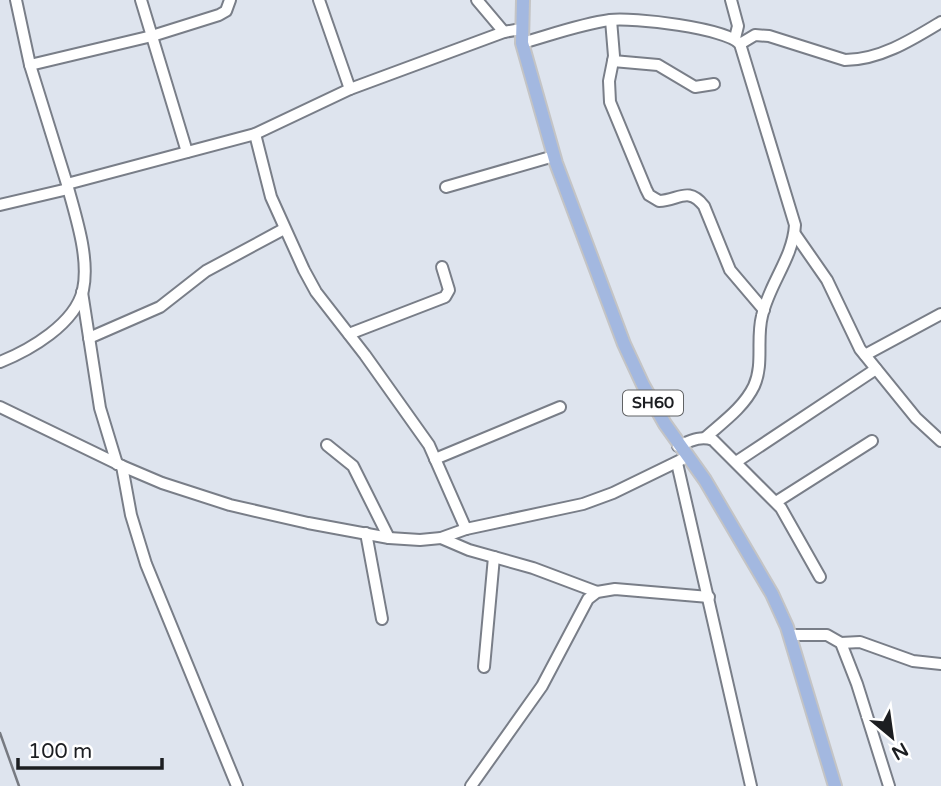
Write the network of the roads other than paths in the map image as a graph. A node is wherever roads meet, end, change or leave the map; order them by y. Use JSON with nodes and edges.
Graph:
{"nodes":[{"id":1,"x":16,"y":0,"type":"edge"},
{"id":2,"x":141,"y":0,"type":"edge"},
{"id":3,"x":230,"y":0,"type":"edge"},
{"id":4,"x":319,"y":0,"type":"edge"},
{"id":5,"x":477,"y":0,"type":"edge"},
{"id":6,"x":523,"y":0,"type":"edge"},
{"id":7,"x":731,"y":0,"type":"edge"},
{"id":8,"x":611,"y":20,"type":"junction"},
{"id":9,"x":941,"y":22,"type":"edge"},
{"id":10,"x":521,"y":29,"type":"junction"},
{"id":11,"x":504,"y":32,"type":"junction"},
{"id":12,"x":152,"y":36,"type":"junction"},
{"id":13,"x":738,"y":41,"type":"junction"},
{"id":14,"x":522,"y":43,"type":"junction"},
{"id":15,"x":613,"y":61,"type":"junction"},
{"id":16,"x":30,"y":65,"type":"junction"},
{"id":17,"x":714,"y":85,"type":"dead end"},
{"id":18,"x":350,"y":89,"type":"junction"},
{"id":19,"x":255,"y":134,"type":"junction"},
{"id":20,"x":187,"y":152,"type":"junction"},
{"id":21,"x":554,"y":156,"type":"junction"},
{"id":22,"x":67,"y":186,"type":"junction"},
{"id":23,"x":446,"y":187,"type":"dead end"},
{"id":24,"x":0,"y":205,"type":"edge"},
{"id":25,"x":284,"y":229,"type":"junction"},
{"id":26,"x":795,"y":234,"type":"junction"},
{"id":27,"x":442,"y":267,"type":"dead end"},
{"id":28,"x":82,"y":292,"type":"junction"},
{"id":29,"x":764,"y":310,"type":"junction"},
{"id":30,"x":941,"y":314,"type":"edge"},
{"id":31,"x":349,"y":334,"type":"junction"},
{"id":32,"x":89,"y":338,"type":"junction"},
{"id":33,"x":865,"y":355,"type":"junction"},
{"id":34,"x":0,"y":362,"type":"edge"},
{"id":35,"x":876,"y":369,"type":"junction"},
{"id":36,"x":0,"y":407,"type":"edge"},
{"id":37,"x":559,"y":407,"type":"dead end"},
{"id":38,"x":706,"y":437,"type":"junction"},
{"id":39,"x":872,"y":441,"type":"dead end"},
{"id":40,"x":941,"y":441,"type":"edge"},
{"id":41,"x":327,"y":445,"type":"dead end"},
{"id":42,"x":678,"y":446,"type":"junction"},
{"id":43,"x":435,"y":459,"type":"junction"},
{"id":44,"x":682,"y":460,"type":"junction"},
{"id":45,"x":736,"y":462,"type":"junction"},
{"id":46,"x":120,"y":465,"type":"junction"},
{"id":47,"x":776,"y":502,"type":"junction"},
{"id":48,"x":466,"y":529,"type":"junction"},
{"id":49,"x":366,"y":533,"type":"junction"},
{"id":50,"x":389,"y":538,"type":"junction"},
{"id":51,"x":441,"y":538,"type":"junction"},
{"id":52,"x":494,"y":557,"type":"junction"},
{"id":53,"x":820,"y":577,"type":"dead end"},
{"id":54,"x":597,"y":592,"type":"junction"},
{"id":55,"x":709,"y":597,"type":"junction"},
{"id":56,"x":382,"y":619,"type":"dead end"},
{"id":57,"x":790,"y":635,"type":"junction"},
{"id":58,"x":841,"y":642,"type":"junction"},
{"id":59,"x":941,"y":664,"type":"edge"},
{"id":60,"x":484,"y":667,"type":"dead end"},
{"id":61,"x":237,"y":786,"type":"edge"},
{"id":62,"x":471,"y":786,"type":"edge"},
{"id":63,"x":751,"y":786,"type":"edge"},
{"id":64,"x":835,"y":786,"type":"edge"},
{"id":65,"x":889,"y":786,"type":"edge"}],
"edges":[{"from":1,"to":16,"type":"street"},
{"from":2,"to":12,"type":"street"},
{"from":3,"to":12,"type":"street"},
{"from":4,"to":18,"type":"street"},
{"from":5,"to":11,"type":"street"},
{"from":6,"to":10,"type":"main road","number":"SH60"},
{"from":7,"to":13,"type":"street"},
{"from":8,"to":13,"type":"street"},
{"from":8,"to":14,"type":"street"},
{"from":8,"to":15,"type":"street"},
{"from":9,"to":13,"type":"street"},
{"from":10,"to":11,"type":"street"},
{"from":10,"to":14,"type":"main road","number":"SH60"},
{"from":11,"to":18,"type":"street"},
{"from":12,"to":16,"type":"street"},
{"from":12,"to":20,"type":"street"},
{"from":13,"to":26,"type":"street"},
{"from":14,"to":21,"type":"main road","number":"SH60"},
{"from":15,"to":17,"type":"street"},
{"from":15,"to":29,"type":"street"},
{"from":16,"to":22,"type":"street"},
{"from":18,"to":19,"type":"street"},
{"from":19,"to":20,"type":"street"},
{"from":19,"to":25,"type":"street"},
{"from":20,"to":22,"type":"street"},
{"from":21,"to":23,"type":"street"},
{"from":21,"to":42,"type":"main road","number":"SH60"},
{"from":22,"to":24,"type":"street"},
{"from":22,"to":28,"type":"street"},
{"from":25,"to":31,"type":"street"},
{"from":25,"to":32,"type":"street"},
{"from":26,"to":29,"type":"street"},
{"from":26,"to":33,"type":"street"},
{"from":27,"to":31,"type":"street"},
{"from":28,"to":32,"type":"street"},
{"from":28,"to":34,"type":"street"},
{"from":29,"to":38,"type":"street"},
{"from":30,"to":33,"type":"street"},
{"from":31,"to":43,"type":"street"},
{"from":32,"to":46,"type":"street"},
{"from":33,"to":35,"type":"street"},
{"from":35,"to":40,"type":"street"},
{"from":35,"to":45,"type":"street"},
{"from":36,"to":46,"type":"street"},
{"from":37,"to":43,"type":"street"},
{"from":38,"to":42,"type":"street"},
{"from":38,"to":45,"type":"street"},
{"from":39,"to":47,"type":"street"},
{"from":41,"to":50,"type":"street"},
{"from":42,"to":44,"type":"main road","number":"SH60"},
{"from":43,"to":48,"type":"street"},
{"from":44,"to":48,"type":"street"},
{"from":44,"to":55,"type":"street"},
{"from":44,"to":57,"type":"main road","number":"SH60"},
{"from":45,"to":47,"type":"street"},
{"from":46,"to":49,"type":"street"},
{"from":46,"to":61,"type":"street"},
{"from":47,"to":53,"type":"street"},
{"from":48,"to":51,"type":"street"},
{"from":49,"to":50,"type":"street"},
{"from":49,"to":56,"type":"street"},
{"from":50,"to":51,"type":"street"},
{"from":51,"to":52,"type":"street"},
{"from":52,"to":54,"type":"street"},
{"from":52,"to":60,"type":"street"},
{"from":54,"to":55,"type":"street"},
{"from":54,"to":62,"type":"street"},
{"from":55,"to":63,"type":"street"},
{"from":57,"to":58,"type":"street"},
{"from":57,"to":64,"type":"main road","number":"SH60"},
{"from":58,"to":59,"type":"street"},
{"from":58,"to":65,"type":"street"}]}
